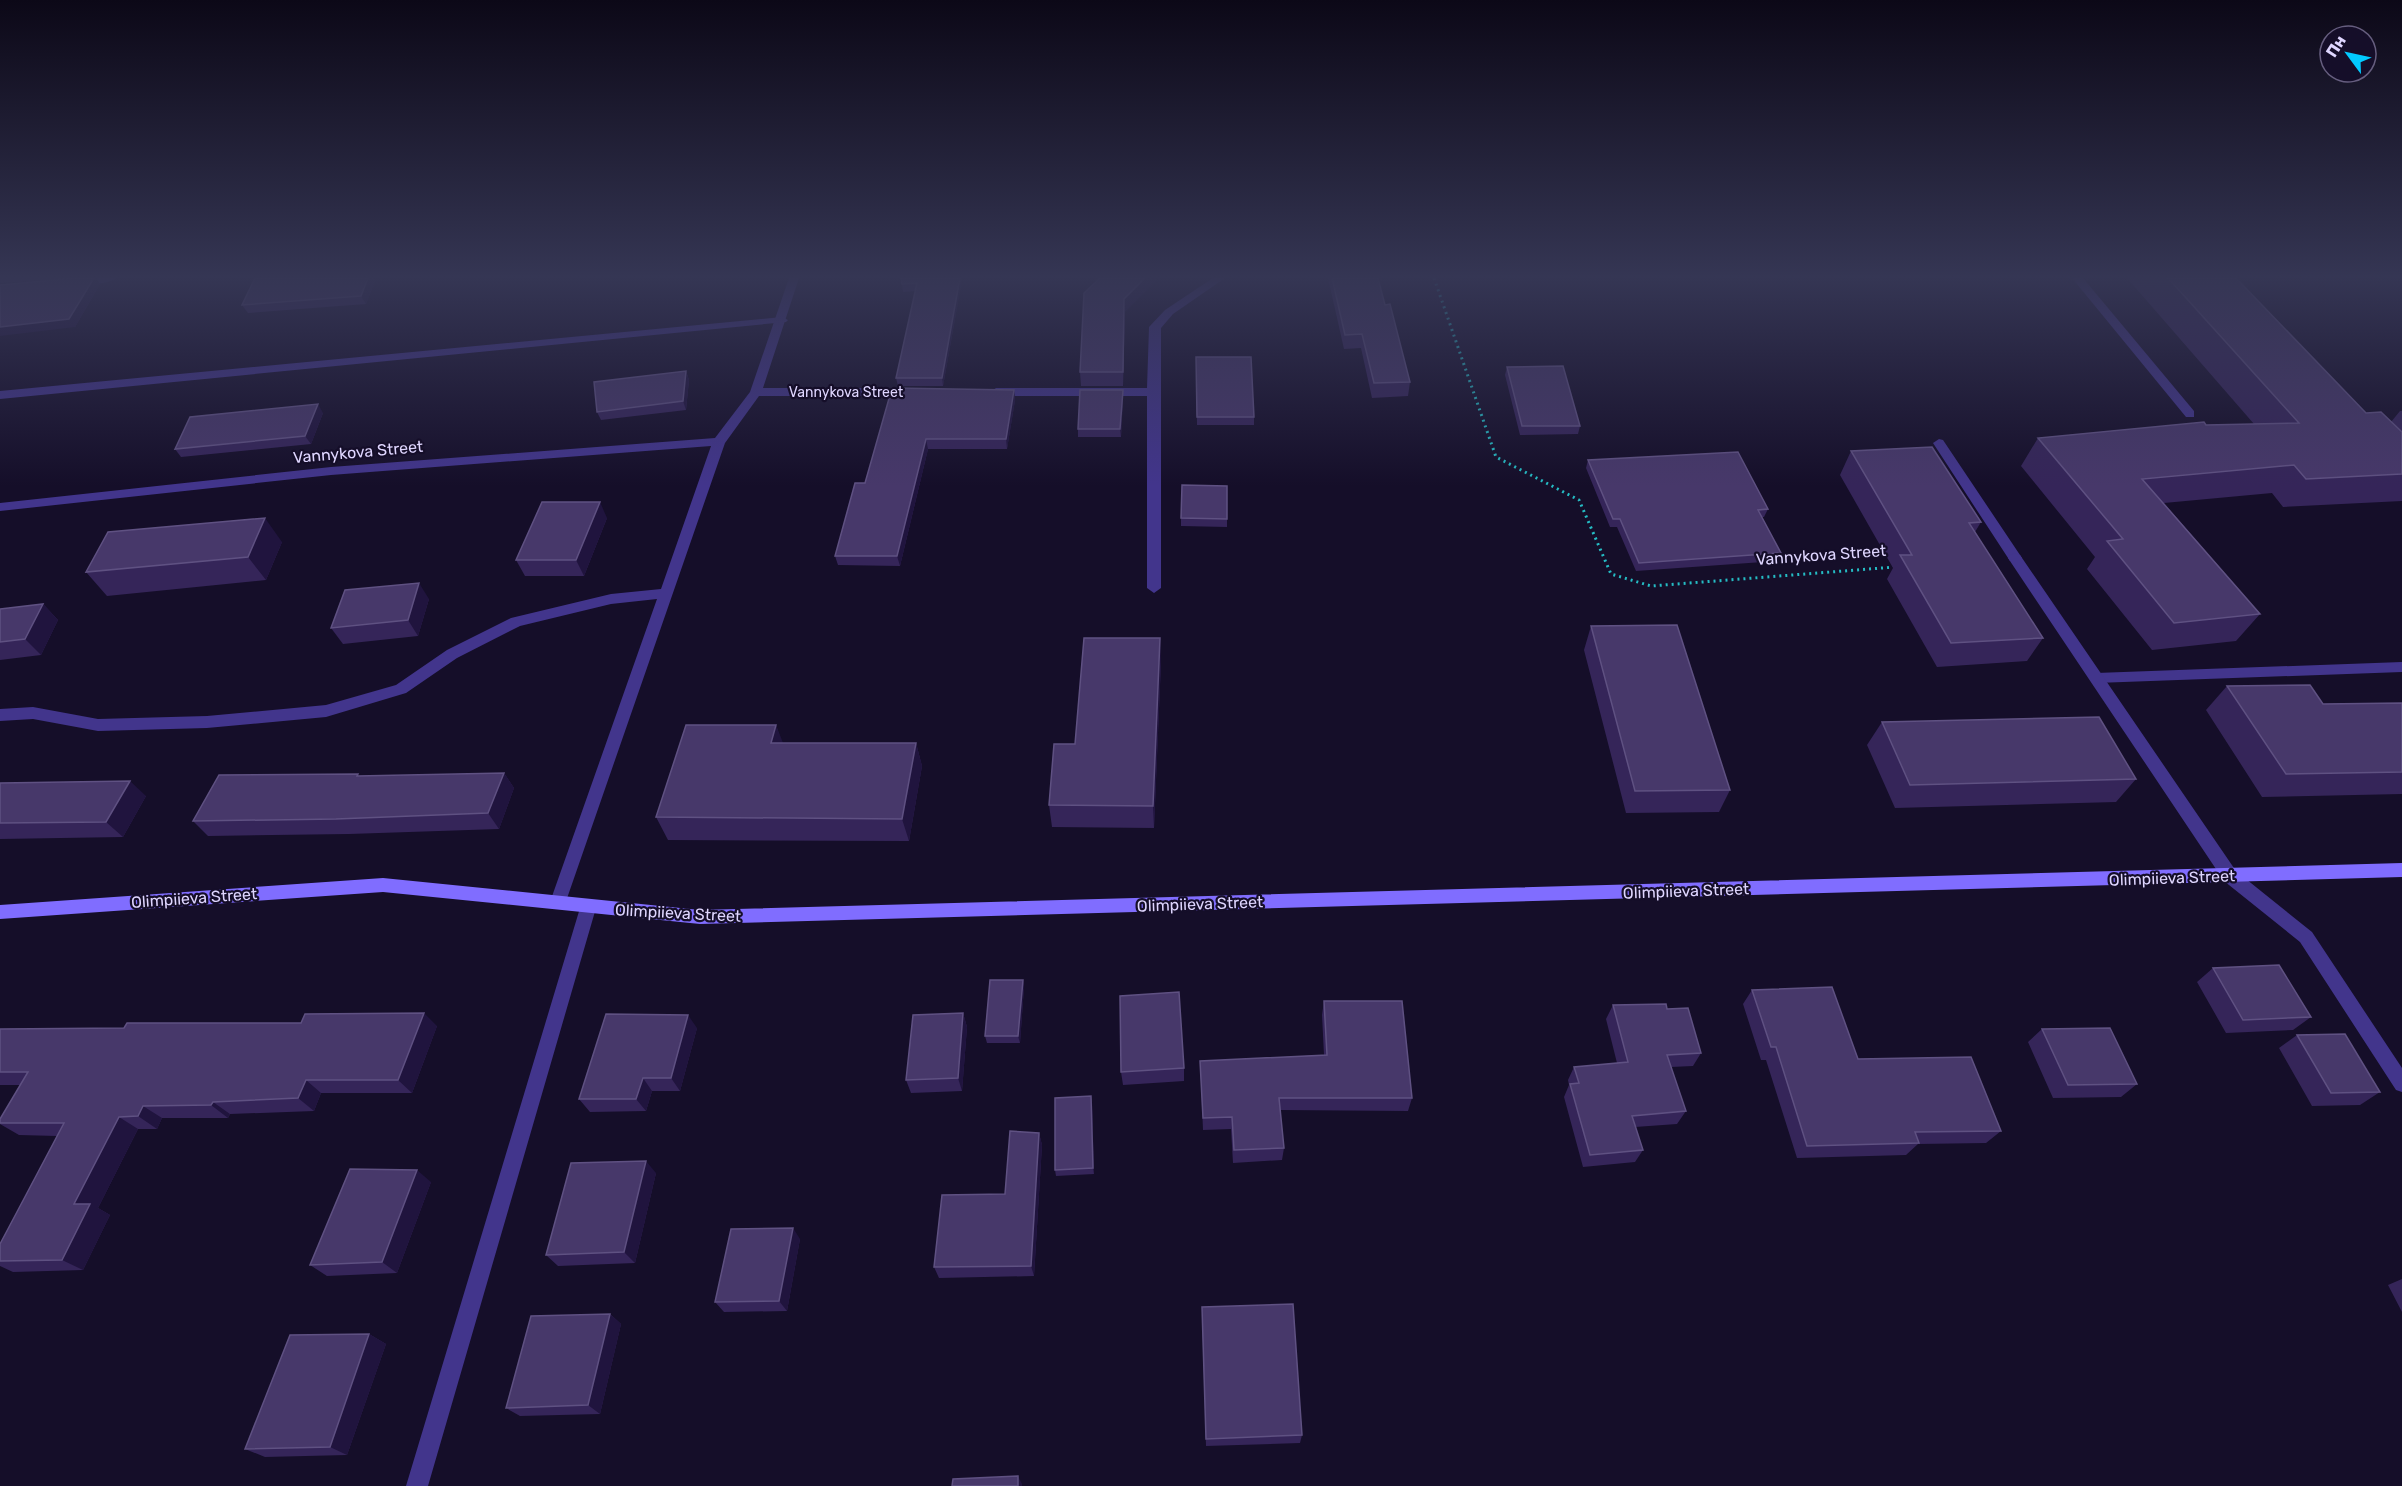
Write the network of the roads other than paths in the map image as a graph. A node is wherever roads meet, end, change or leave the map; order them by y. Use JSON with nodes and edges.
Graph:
{"nodes":[{"id":1,"x":497,"y":347,"type":"edge"},
{"id":2,"x":772,"y":347,"type":"edge"},
{"id":3,"x":1154,"y":347,"type":"edge"},
{"id":4,"x":2135,"y":347,"type":"edge"},
{"id":5,"x":756,"y":392,"type":"junction"},
{"id":6,"x":919,"y":392,"type":"edge"},
{"id":7,"x":978,"y":392,"type":"edge"},
{"id":8,"x":1153,"y":392,"type":"junction"},
{"id":9,"x":0,"y":395,"type":"edge"},
{"id":10,"x":2190,"y":414,"type":"dead end"},
{"id":11,"x":719,"y":442,"type":"junction"},
{"id":12,"x":1939,"y":442,"type":"dead end"},
{"id":13,"x":1,"y":509,"type":"edge"},
{"id":14,"x":1154,"y":588,"type":"dead end"},
{"id":15,"x":666,"y":593,"type":"junction"},
{"id":16,"x":2402,"y":667,"type":"edge"},
{"id":17,"x":2096,"y":678,"type":"junction"},
{"id":18,"x":0,"y":716,"type":"edge"},
{"id":19,"x":2402,"y":870,"type":"edge"},
{"id":20,"x":2230,"y":876,"type":"junction"},
{"id":21,"x":558,"y":902,"type":"junction"},
{"id":22,"x":588,"y":908,"type":"junction"},
{"id":23,"x":0,"y":912,"type":"edge"},
{"id":24,"x":2402,"y":1084,"type":"edge"},
{"id":25,"x":417,"y":1486,"type":"edge"}],
"edges":[{"from":1,"to":9,"type":"street"},
{"from":2,"to":5,"type":"street"},
{"from":3,"to":8,"type":"street"},
{"from":4,"to":10,"type":"street"},
{"from":5,"to":6,"type":"street","name":"Vannykova Street"},
{"from":5,"to":11,"type":"street"},
{"from":7,"to":8,"type":"street"},
{"from":8,"to":14,"type":"street"},
{"from":11,"to":13,"type":"street","name":"Vannykova Street"},
{"from":11,"to":15,"type":"street"},
{"from":12,"to":17,"type":"street"},
{"from":15,"to":18,"type":"street"},
{"from":15,"to":21,"type":"street"},
{"from":16,"to":17,"type":"street"},
{"from":17,"to":20,"type":"street"},
{"from":19,"to":20,"type":"main road","name":"Olimpiieva Street"},
{"from":20,"to":22,"type":"main road","name":"Olimpiieva Street"},
{"from":20,"to":24,"type":"street"},
{"from":21,"to":22,"type":"main road","name":"Olimpiieva Street"},
{"from":21,"to":23,"type":"main road","name":"Olimpiieva Street"},
{"from":22,"to":25,"type":"street"}]}
